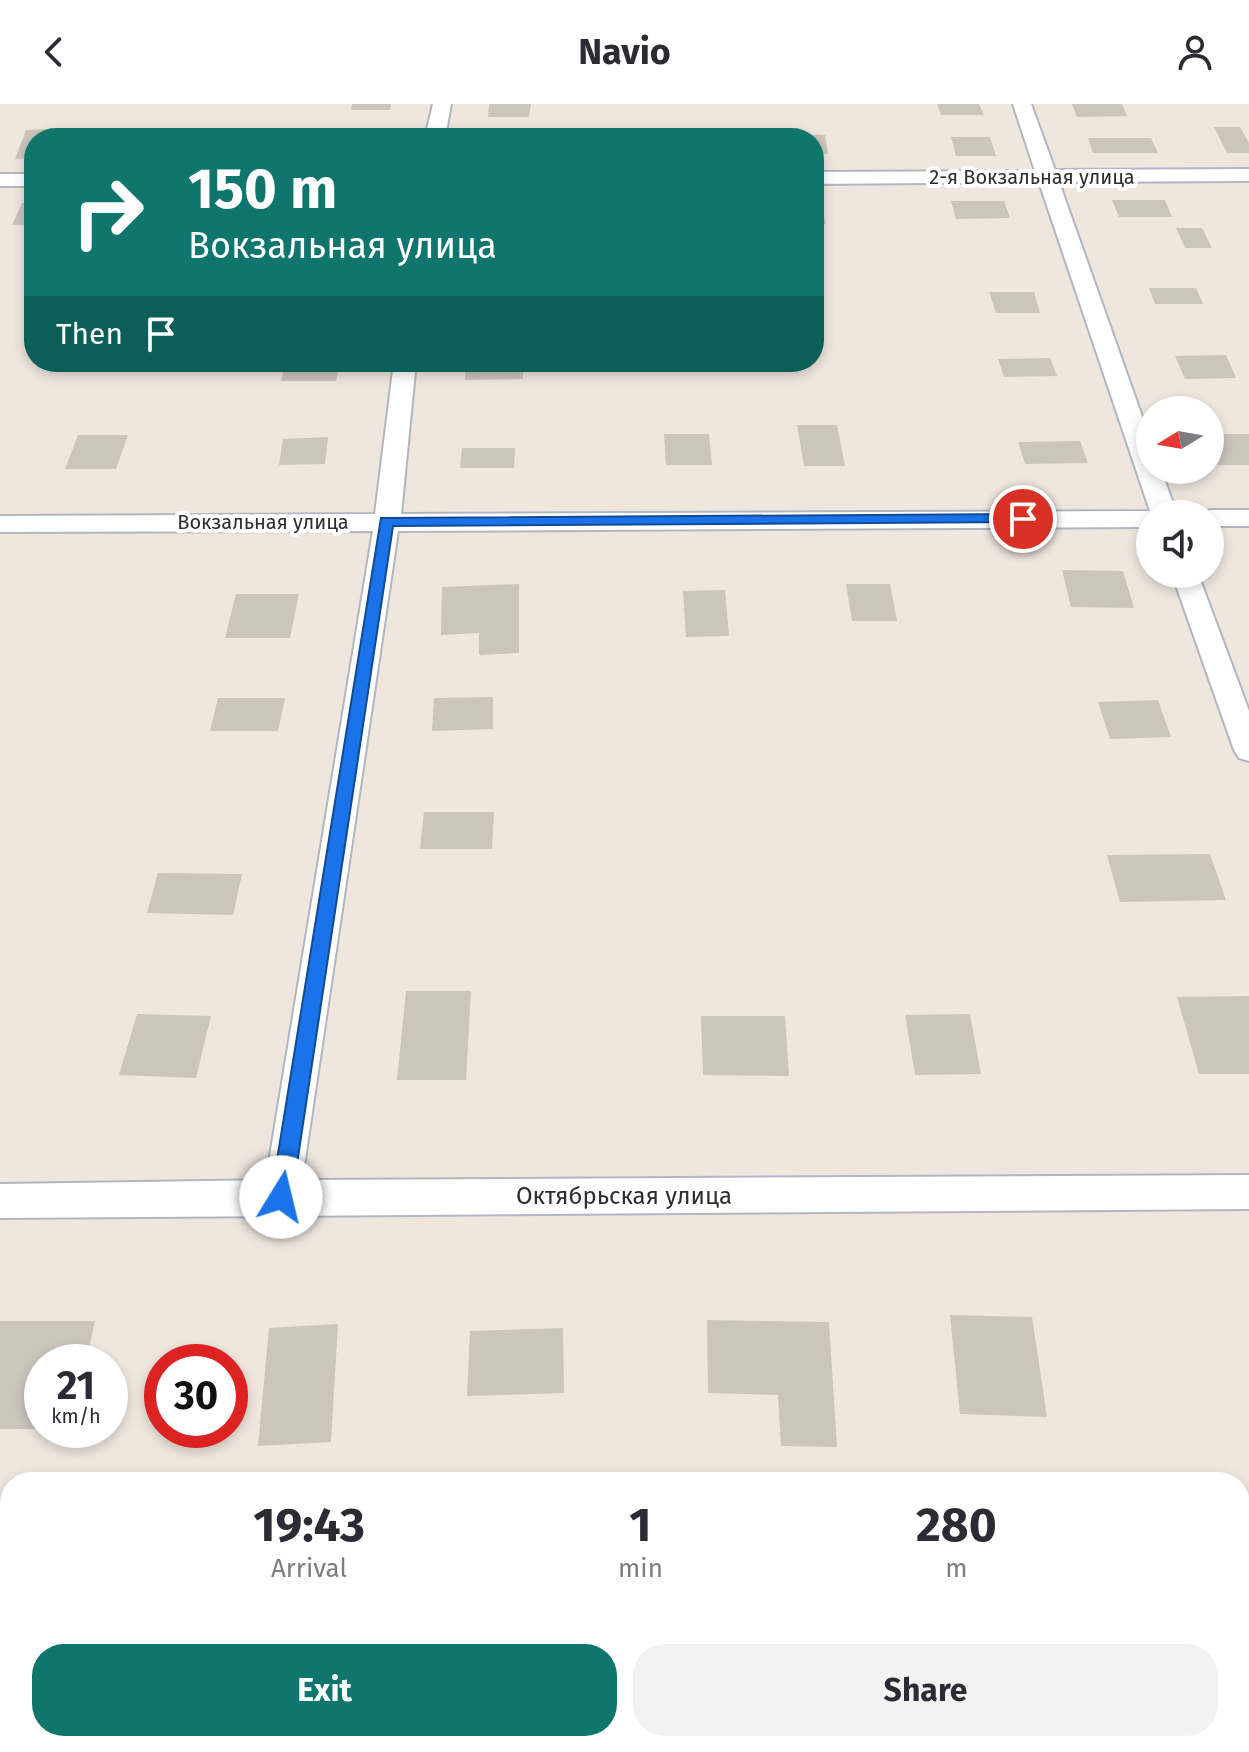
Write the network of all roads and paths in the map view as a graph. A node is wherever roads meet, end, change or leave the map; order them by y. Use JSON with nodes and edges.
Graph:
{"nodes":[{"id":1,"x":442,"y":104,"type":"edge"},
{"id":2,"x":1022,"y":104,"type":"edge"},
{"id":3,"x":437,"y":128,"type":"edge"},
{"id":4,"x":1249,"y":175,"type":"edge"},
{"id":5,"x":1049,"y":177,"type":"junction"},
{"id":6,"x":824,"y":178,"type":"edge"},
{"id":7,"x":0,"y":180,"type":"edge"},
{"id":8,"x":24,"y":180,"type":"edge"},
{"id":9,"x":404,"y":372,"type":"edge"},
{"id":10,"x":1159,"y":500,"type":"edge"},
{"id":11,"x":1224,"y":518,"type":"edge"},
{"id":12,"x":1249,"y":518,"type":"edge"},
{"id":13,"x":1136,"y":519,"type":"edge"},
{"id":14,"x":387,"y":522,"type":"junction"},
{"id":15,"x":0,"y":524,"type":"edge"},
{"id":16,"x":1190,"y":588,"type":"edge"},
{"id":17,"x":1249,"y":750,"type":"edge"},
{"id":18,"x":1249,"y":1192,"type":"edge"},
{"id":19,"x":281,"y":1197,"type":"junction"},
{"id":20,"x":0,"y":1201,"type":"edge"}],
"edges":[{"from":1,"to":3,"type":"street"},
{"from":2,"to":5,"type":"street"},
{"from":4,"to":5,"type":"street","name":"2-я Вокзальная улица"},
{"from":5,"to":6,"type":"street","name":"2-я Вокзальная улица"},
{"from":5,"to":10,"type":"street"},
{"from":7,"to":8,"type":"street"},
{"from":9,"to":14,"type":"street"},
{"from":11,"to":12,"type":"street"},
{"from":13,"to":14,"type":"street","name":"Вокзальная улица"},
{"from":14,"to":15,"type":"street","name":"Вокзальная улица"},
{"from":14,"to":19,"type":"street"},
{"from":16,"to":17,"type":"street"},
{"from":18,"to":19,"type":"street","name":"Октябрьская улица"},
{"from":19,"to":20,"type":"street","name":"Октябрьская улица"}]}
